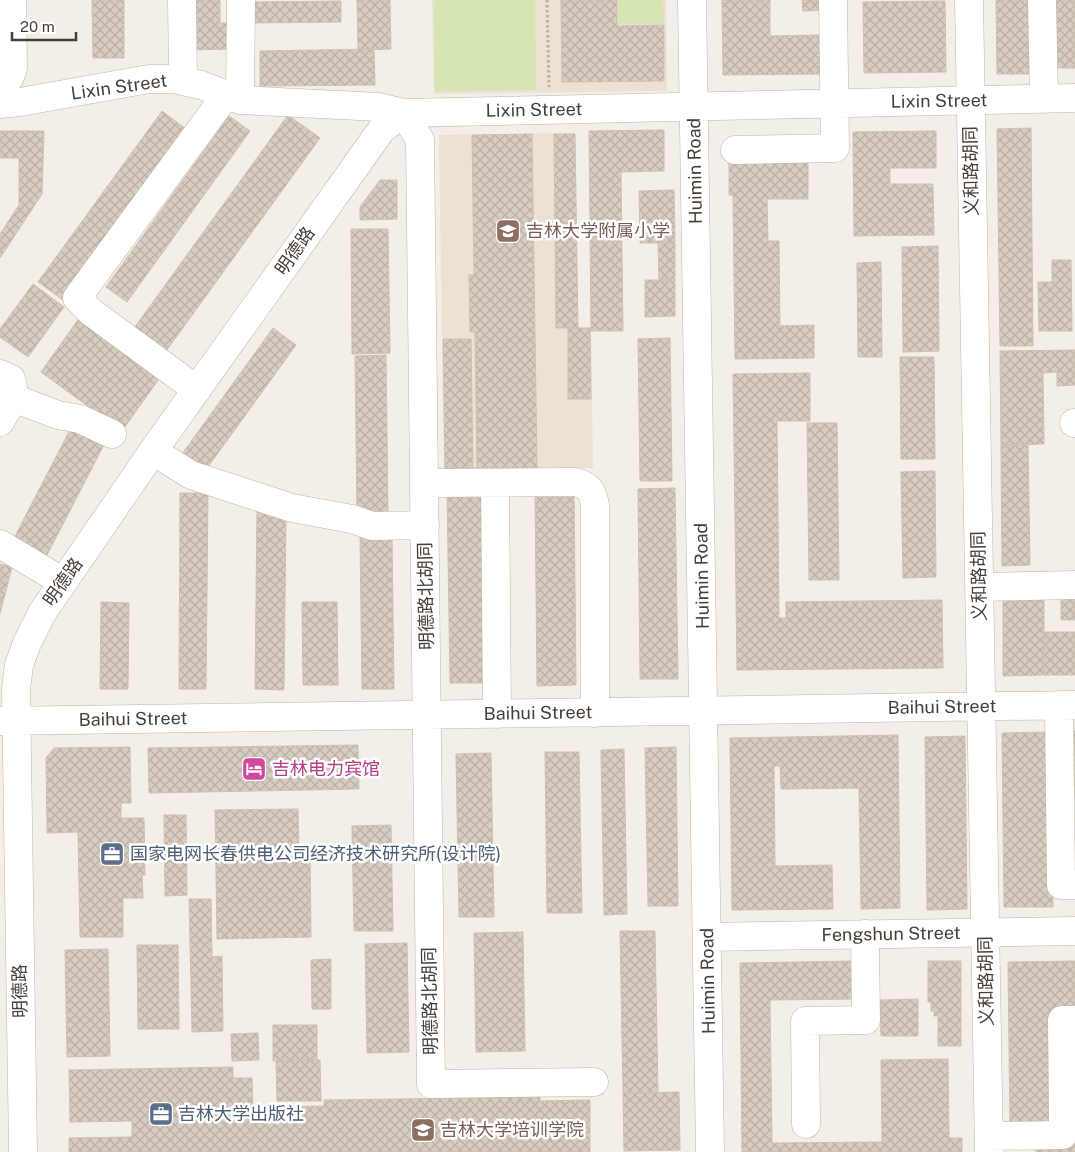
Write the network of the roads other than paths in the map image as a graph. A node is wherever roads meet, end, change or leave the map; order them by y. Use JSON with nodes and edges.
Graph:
{"nodes":[{"id":1,"x":12,"y":0,"type":"edge"},
{"id":2,"x":182,"y":0,"type":"edge"},
{"id":3,"x":241,"y":0,"type":"edge"},
{"id":4,"x":692,"y":0,"type":"edge"},
{"id":5,"x":833,"y":0,"type":"edge"},
{"id":6,"x":969,"y":0,"type":"edge"},
{"id":7,"x":1042,"y":0,"type":"edge"},
{"id":8,"x":183,"y":81,"type":"junction"},
{"id":9,"x":0,"y":85,"type":"edge"},
{"id":10,"x":233,"y":98,"type":"junction"},
{"id":11,"x":1075,"y":98,"type":"edge"},
{"id":12,"x":1044,"y":99,"type":"junction"},
{"id":13,"x":970,"y":101,"type":"junction"},
{"id":14,"x":0,"y":104,"type":"edge"},
{"id":15,"x":835,"y":104,"type":"junction"},
{"id":16,"x":694,"y":106,"type":"junction"},
{"id":17,"x":404,"y":113,"type":"junction"},
{"id":18,"x":735,"y":150,"type":"dead end"},
{"id":19,"x":0,"y":374,"type":"edge"},
{"id":20,"x":197,"y":390,"type":"junction"},
{"id":21,"x":13,"y":398,"type":"junction"},
{"id":22,"x":0,"y":422,"type":"edge"},
{"id":23,"x":112,"y":434,"type":"dead end"},
{"id":24,"x":153,"y":451,"type":"junction"},
{"id":25,"x":424,"y":483,"type":"junction"},
{"id":26,"x":495,"y":483,"type":"junction"},
{"id":27,"x":425,"y":525,"type":"junction"},
{"id":28,"x":0,"y":544,"type":"edge"},
{"id":29,"x":63,"y":582,"type":"junction"},
{"id":30,"x":1075,"y":585,"type":"edge"},
{"id":31,"x":979,"y":587,"type":"junction"},
{"id":32,"x":1067,"y":705,"type":"edge"},
{"id":33,"x":981,"y":706,"type":"junction"},
{"id":34,"x":704,"y":712,"type":"junction"},
{"id":35,"x":595,"y":713,"type":"junction"},
{"id":36,"x":427,"y":714,"type":"junction"},
{"id":37,"x":498,"y":714,"type":"junction"},
{"id":38,"x":8,"y":721,"type":"edge"},
{"id":39,"x":1075,"y":885,"type":"edge"},
{"id":40,"x":1075,"y":931,"type":"edge"},
{"id":41,"x":985,"y":932,"type":"junction"},
{"id":42,"x":865,"y":934,"type":"junction"},
{"id":43,"x":707,"y":937,"type":"junction"},
{"id":44,"x":1075,"y":1020,"type":"edge"},
{"id":45,"x":594,"y":1082,"type":"dead end"},
{"id":46,"x":1069,"y":1115,"type":"edge"},
{"id":47,"x":806,"y":1124,"type":"dead end"},
{"id":48,"x":989,"y":1144,"type":"edge"},
{"id":49,"x":23,"y":1152,"type":"edge"},
{"id":50,"x":710,"y":1152,"type":"edge"}],
"edges":[{"from":1,"to":9,"type":"street"},
{"from":2,"to":8,"type":"street"},
{"from":3,"to":10,"type":"street"},
{"from":4,"to":16,"type":"street","name":"Huimin Road"},
{"from":5,"to":15,"type":"street"},
{"from":6,"to":13,"type":"street","name":"义和路胡同"},
{"from":7,"to":12,"type":"street"},
{"from":8,"to":10,"type":"street","name":"Lixin Street"},
{"from":8,"to":14,"type":"street","name":"Lixin Street"},
{"from":10,"to":17,"type":"street","name":"Lixin Street"},
{"from":10,"to":20,"type":"street"},
{"from":11,"to":12,"type":"street","name":"Lixin Street"},
{"from":12,"to":13,"type":"street","name":"Lixin Street"},
{"from":13,"to":15,"type":"street","name":"Lixin Street"},
{"from":13,"to":31,"type":"street","name":"义和路胡同"},
{"from":15,"to":16,"type":"street","name":"Lixin Street"},
{"from":15,"to":18,"type":"street"},
{"from":16,"to":17,"type":"street","name":"Lixin Street"},
{"from":16,"to":34,"type":"street","name":"Huimin Road"},
{"from":17,"to":20,"type":"street","name":"明德路"},
{"from":17,"to":25,"type":"street","name":"明德路北胡同"},
{"from":19,"to":21,"type":"street"},
{"from":20,"to":24,"type":"street","name":"明德路"},
{"from":21,"to":22,"type":"street"},
{"from":21,"to":23,"type":"street"},
{"from":24,"to":27,"type":"street"},
{"from":24,"to":29,"type":"street","name":"明德路"},
{"from":25,"to":26,"type":"street"},
{"from":25,"to":27,"type":"street","name":"明德路北胡同"},
{"from":26,"to":35,"type":"street"},
{"from":26,"to":37,"type":"street"},
{"from":27,"to":36,"type":"street","name":"明德路北胡同"},
{"from":28,"to":29,"type":"street"},
{"from":29,"to":38,"type":"street","name":"明德路"},
{"from":30,"to":31,"type":"street"},
{"from":31,"to":33,"type":"street","name":"义和路胡同"},
{"from":32,"to":33,"type":"street","name":"Baihui Street"},
{"from":32,"to":39,"type":"street"},
{"from":33,"to":34,"type":"street","name":"Baihui Street"},
{"from":33,"to":41,"type":"street","name":"义和路胡同"},
{"from":34,"to":35,"type":"street","name":"Baihui Street"},
{"from":34,"to":43,"type":"street","name":"Huimin Road"},
{"from":35,"to":37,"type":"street","name":"Baihui Street"},
{"from":36,"to":37,"type":"street","name":"Baihui Street"},
{"from":36,"to":38,"type":"street","name":"Baihui Street"},
{"from":36,"to":45,"type":"street","name":"明德路北胡同"},
{"from":38,"to":49,"type":"street","name":"明德路"},
{"from":40,"to":41,"type":"street","name":"Fengshun Street"},
{"from":41,"to":42,"type":"street","name":"Fengshun Street"},
{"from":41,"to":48,"type":"street","name":"义和路胡同"},
{"from":42,"to":43,"type":"street","name":"Fengshun Street"},
{"from":42,"to":47,"type":"street"},
{"from":43,"to":50,"type":"street","name":"Huimin Road"},
{"from":44,"to":46,"type":"street"},
{"from":46,"to":48,"type":"street"}]}
